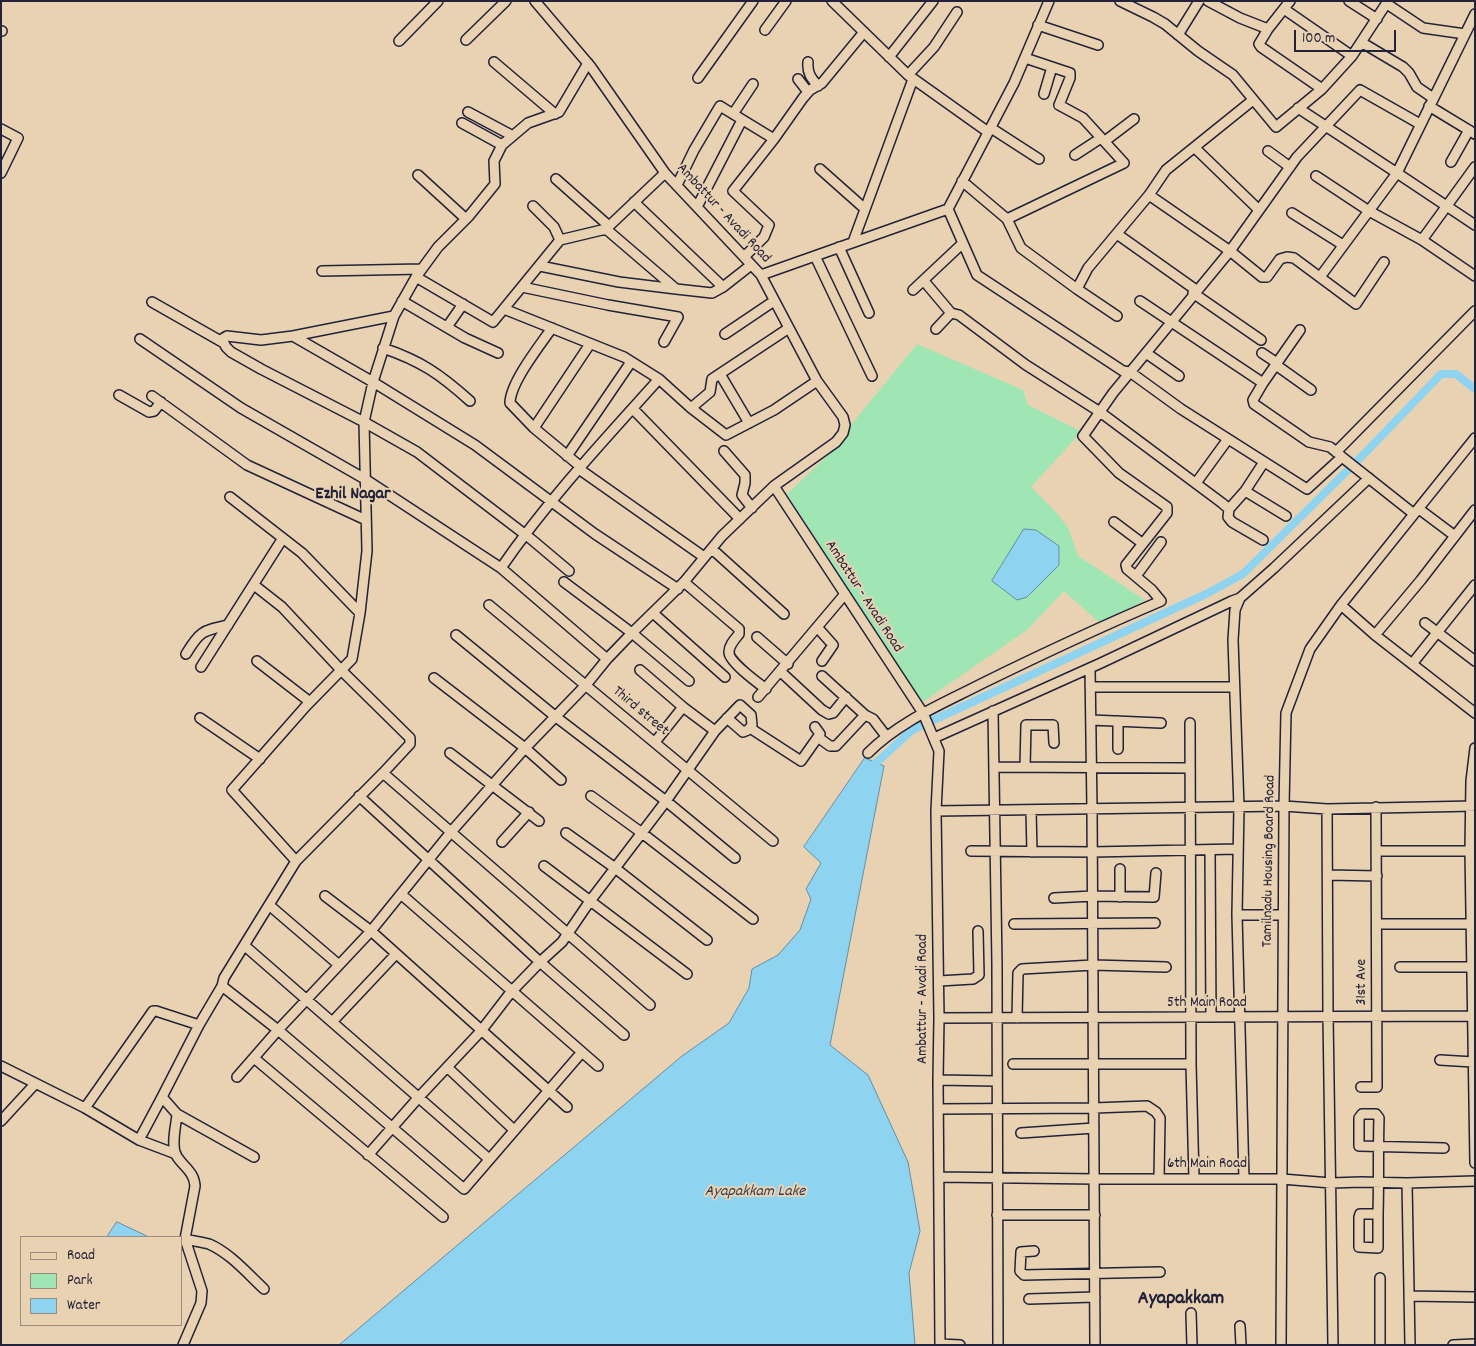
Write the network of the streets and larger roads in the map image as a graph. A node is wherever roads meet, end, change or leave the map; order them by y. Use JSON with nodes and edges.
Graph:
{"nodes":[{"id":1,"x":438,"y":1,"type":"edge"},
{"id":2,"x":506,"y":1,"type":"edge"},
{"id":3,"x":535,"y":1,"type":"edge"},
{"id":4,"x":753,"y":1,"type":"edge"},
{"id":5,"x":786,"y":1,"type":"edge"},
{"id":6,"x":832,"y":1,"type":"edge"},
{"id":7,"x":933,"y":1,"type":"edge"},
{"id":8,"x":1049,"y":1,"type":"edge"},
{"id":9,"x":1120,"y":1,"type":"edge"},
{"id":10,"x":1199,"y":1,"type":"edge"},
{"id":11,"x":1208,"y":1,"type":"edge"},
{"id":12,"x":1349,"y":1,"type":"edge"},
{"id":13,"x":1387,"y":2,"type":"edge"},
{"id":14,"x":1287,"y":5,"type":"edge"},
{"id":15,"x":957,"y":12,"type":"dead end"},
{"id":16,"x":1475,"y":14,"type":"edge"},
{"id":17,"x":1377,"y":19,"type":"junction"},
{"id":18,"x":1038,"y":25,"type":"junction"},
{"id":19,"x":1268,"y":29,"type":"junction"},
{"id":20,"x":765,"y":30,"type":"dead end"},
{"id":21,"x":864,"y":32,"type":"junction"},
{"id":22,"x":1465,"y":34,"type":"junction"},
{"id":23,"x":1178,"y":35,"type":"junction"},
{"id":24,"x":466,"y":40,"type":"dead end"},
{"id":25,"x":400,"y":41,"type":"dead end"},
{"id":26,"x":1361,"y":42,"type":"junction"},
{"id":27,"x":1098,"y":46,"type":"dead end"},
{"id":28,"x":1352,"y":56,"type":"junction"},
{"id":29,"x":889,"y":57,"type":"junction"},
{"id":30,"x":1025,"y":58,"type":"junction"},
{"id":31,"x":494,"y":62,"type":"dead end"},
{"id":32,"x":808,"y":62,"type":"dead end"},
{"id":33,"x":588,"y":63,"type":"junction"},
{"id":34,"x":1052,"y":67,"type":"junction"},
{"id":35,"x":698,"y":78,"type":"dead end"},
{"id":36,"x":910,"y":78,"type":"junction"},
{"id":37,"x":798,"y":79,"type":"dead end"},
{"id":38,"x":754,"y":84,"type":"dead end"},
{"id":39,"x":818,"y":86,"type":"junction"},
{"id":40,"x":1322,"y":89,"type":"junction"},
{"id":41,"x":808,"y":92,"type":"junction"},
{"id":42,"x":1044,"y":94,"type":"dead end"},
{"id":43,"x":1254,"y":100,"type":"junction"},
{"id":44,"x":1431,"y":102,"type":"junction"},
{"id":45,"x":1298,"y":108,"type":"junction"},
{"id":46,"x":468,"y":112,"type":"dead end"},
{"id":47,"x":554,"y":114,"type":"junction"},
{"id":48,"x":733,"y":114,"type":"junction"},
{"id":49,"x":1134,"y":119,"type":"dead end"},
{"id":50,"x":742,"y":120,"type":"junction"},
{"id":51,"x":462,"y":122,"type":"dead end"},
{"id":52,"x":1420,"y":124,"type":"junction"},
{"id":53,"x":1325,"y":126,"type":"junction"},
{"id":54,"x":1,"y":129,"type":"edge"},
{"id":55,"x":989,"y":130,"type":"junction"},
{"id":56,"x":1472,"y":132,"type":"edge"},
{"id":57,"x":513,"y":136,"type":"junction"},
{"id":58,"x":774,"y":139,"type":"junction"},
{"id":59,"x":1103,"y":140,"type":"junction"},
{"id":60,"x":502,"y":145,"type":"junction"},
{"id":61,"x":1195,"y":148,"type":"junction"},
{"id":62,"x":1268,"y":151,"type":"dead end"},
{"id":63,"x":1075,"y":155,"type":"dead end"},
{"id":64,"x":1038,"y":159,"type":"dead end"},
{"id":65,"x":1451,"y":162,"type":"dead end"},
{"id":66,"x":1290,"y":167,"type":"junction"},
{"id":67,"x":1475,"y":167,"type":"edge"},
{"id":68,"x":820,"y":169,"type":"dead end"},
{"id":69,"x":1,"y":173,"type":"edge"},
{"id":70,"x":665,"y":173,"type":"junction"},
{"id":71,"x":1397,"y":173,"type":"junction"},
{"id":72,"x":418,"y":175,"type":"dead end"},
{"id":73,"x":1316,"y":176,"type":"dead end"},
{"id":74,"x":556,"y":179,"type":"dead end"},
{"id":75,"x":962,"y":181,"type":"junction"},
{"id":76,"x":677,"y":186,"type":"junction"},
{"id":77,"x":1150,"y":195,"type":"junction"},
{"id":78,"x":634,"y":202,"type":"junction"},
{"id":79,"x":533,"y":206,"type":"dead end"},
{"id":80,"x":1446,"y":206,"type":"junction"},
{"id":81,"x":697,"y":207,"type":"junction"},
{"id":82,"x":865,"y":209,"type":"junction"},
{"id":83,"x":948,"y":209,"type":"junction"},
{"id":84,"x":1259,"y":210,"type":"junction"},
{"id":85,"x":1368,"y":211,"type":"junction"},
{"id":86,"x":1292,"y":213,"type":"dead end"},
{"id":87,"x":466,"y":219,"type":"junction"},
{"id":88,"x":1007,"y":219,"type":"junction"},
{"id":89,"x":1475,"y":226,"type":"edge"},
{"id":90,"x":608,"y":227,"type":"junction"},
{"id":91,"x":1116,"y":234,"type":"junction"},
{"id":92,"x":560,"y":240,"type":"junction"},
{"id":93,"x":1422,"y":240,"type":"junction"},
{"id":94,"x":853,"y":242,"type":"junction"},
{"id":95,"x":962,"y":242,"type":"junction"},
{"id":96,"x":1343,"y":246,"type":"junction"},
{"id":97,"x":839,"y":247,"type":"junction"},
{"id":98,"x":1230,"y":251,"type":"junction"},
{"id":99,"x":815,"y":256,"type":"junction"},
{"id":100,"x":744,"y":257,"type":"junction"},
{"id":101,"x":1384,"y":262,"type":"dead end"},
{"id":102,"x":751,"y":265,"type":"junction"},
{"id":103,"x":540,"y":266,"type":"junction"},
{"id":104,"x":422,"y":269,"type":"junction"},
{"id":105,"x":322,"y":271,"type":"dead end"},
{"id":106,"x":760,"y":275,"type":"junction"},
{"id":107,"x":1475,"y":276,"type":"edge"},
{"id":108,"x":416,"y":277,"type":"junction"},
{"id":109,"x":1320,"y":277,"type":"junction"},
{"id":110,"x":924,"y":281,"type":"junction"},
{"id":111,"x":522,"y":287,"type":"junction"},
{"id":112,"x":723,"y":287,"type":"junction"},
{"id":113,"x":676,"y":289,"type":"junction"},
{"id":114,"x":1077,"y":289,"type":"junction"},
{"id":115,"x":913,"y":290,"type":"dead end"},
{"id":116,"x":1195,"y":292,"type":"junction"},
{"id":117,"x":402,"y":301,"type":"junction"},
{"id":118,"x":774,"y":301,"type":"junction"},
{"id":119,"x":1140,"y":301,"type":"dead end"},
{"id":120,"x":152,"y":302,"type":"dead end"},
{"id":121,"x":463,"y":304,"type":"junction"},
{"id":122,"x":504,"y":309,"type":"junction"},
{"id":123,"x":1475,"y":312,"type":"edge"},
{"id":124,"x":869,"y":313,"type":"dead end"},
{"id":125,"x":951,"y":313,"type":"junction"},
{"id":126,"x":394,"y":316,"type":"junction"},
{"id":127,"x":1117,"y":316,"type":"dead end"},
{"id":128,"x":1172,"y":322,"type":"junction"},
{"id":129,"x":447,"y":327,"type":"junction"},
{"id":130,"x":552,"y":328,"type":"junction"},
{"id":131,"x":789,"y":328,"type":"junction"},
{"id":132,"x":936,"y":329,"type":"dead end"},
{"id":133,"x":1300,"y":330,"type":"dead end"},
{"id":134,"x":725,"y":334,"type":"dead end"},
{"id":135,"x":292,"y":336,"type":"junction"},
{"id":136,"x":140,"y":339,"type":"dead end"},
{"id":137,"x":1261,"y":340,"type":"dead end"},
{"id":138,"x":664,"y":342,"type":"dead end"},
{"id":139,"x":224,"y":344,"type":"junction"},
{"id":140,"x":590,"y":344,"type":"junction"},
{"id":141,"x":383,"y":348,"type":"junction"},
{"id":142,"x":1146,"y":353,"type":"junction"},
{"id":143,"x":1262,"y":353,"type":"dead end"},
{"id":144,"x":498,"y":354,"type":"dead end"},
{"id":145,"x":631,"y":362,"type":"junction"},
{"id":146,"x":1277,"y":364,"type":"junction"},
{"id":147,"x":1130,"y":372,"type":"junction"},
{"id":148,"x":720,"y":374,"type":"junction"},
{"id":149,"x":872,"y":376,"type":"dead end"},
{"id":150,"x":1180,"y":376,"type":"dead end"},
{"id":151,"x":659,"y":379,"type":"junction"},
{"id":152,"x":817,"y":381,"type":"junction"},
{"id":153,"x":373,"y":382,"type":"junction"},
{"id":154,"x":1263,"y":383,"type":"junction"},
{"id":155,"x":1312,"y":390,"type":"dead end"},
{"id":156,"x":119,"y":395,"type":"dead end"},
{"id":157,"x":152,"y":396,"type":"dead end"},
{"id":158,"x":470,"y":400,"type":"dead end"},
{"id":159,"x":160,"y":402,"type":"junction"},
{"id":160,"x":691,"y":408,"type":"junction"},
{"id":161,"x":633,"y":409,"type":"junction"},
{"id":162,"x":1100,"y":412,"type":"junction"},
{"id":163,"x":364,"y":422,"type":"junction"},
{"id":164,"x":749,"y":423,"type":"junction"},
{"id":165,"x":534,"y":428,"type":"junction"},
{"id":166,"x":1475,"y":438,"type":"edge"},
{"id":167,"x":1228,"y":439,"type":"junction"},
{"id":168,"x":1467,"y":448,"type":"junction"},
{"id":169,"x":724,"y":451,"type":"dead end"},
{"id":170,"x":1475,"y":455,"type":"edge"},
{"id":171,"x":567,"y":456,"type":"junction"},
{"id":172,"x":1342,"y":456,"type":"junction"},
{"id":173,"x":1264,"y":462,"type":"junction"},
{"id":174,"x":580,"y":468,"type":"junction"},
{"id":175,"x":365,"y":478,"type":"junction"},
{"id":176,"x":1369,"y":478,"type":"junction"},
{"id":177,"x":1196,"y":483,"type":"junction"},
{"id":178,"x":774,"y":486,"type":"junction"},
{"id":179,"x":1245,"y":491,"type":"junction"},
{"id":180,"x":230,"y":497,"type":"dead end"},
{"id":181,"x":552,"y":501,"type":"junction"},
{"id":182,"x":752,"y":508,"type":"junction"},
{"id":183,"x":1229,"y":510,"type":"junction"},
{"id":184,"x":1475,"y":510,"type":"edge"},
{"id":185,"x":1416,"y":511,"type":"junction"},
{"id":186,"x":1286,"y":516,"type":"dead end"},
{"id":187,"x":740,"y":519,"type":"junction"},
{"id":188,"x":366,"y":520,"type":"junction"},
{"id":189,"x":1114,"y":522,"type":"dead end"},
{"id":190,"x":524,"y":534,"type":"junction"},
{"id":191,"x":1455,"y":536,"type":"junction"},
{"id":192,"x":283,"y":538,"type":"junction"},
{"id":193,"x":1263,"y":540,"type":"dead end"},
{"id":194,"x":1161,"y":542,"type":"dead end"},
{"id":195,"x":1142,"y":543,"type":"junction"},
{"id":196,"x":712,"y":549,"type":"junction"},
{"id":197,"x":704,"y":557,"type":"junction"},
{"id":198,"x":501,"y":568,"type":"junction"},
{"id":199,"x":569,"y":571,"type":"dead end"},
{"id":200,"x":1136,"y":576,"type":"junction"},
{"id":201,"x":564,"y":582,"type":"dead end"},
{"id":202,"x":254,"y":585,"type":"junction"},
{"id":203,"x":681,"y":585,"type":"junction"},
{"id":204,"x":1475,"y":585,"type":"edge"},
{"id":205,"x":845,"y":594,"type":"junction"},
{"id":206,"x":1240,"y":598,"type":"junction"},
{"id":207,"x":489,"y":605,"type":"dead end"},
{"id":208,"x":1341,"y":605,"type":"junction"},
{"id":209,"x":360,"y":613,"type":"junction"},
{"id":210,"x":653,"y":613,"type":"junction"},
{"id":211,"x":784,"y":614,"type":"dead end"},
{"id":212,"x":1425,"y":623,"type":"dead end"},
{"id":213,"x":228,"y":624,"type":"junction"},
{"id":214,"x":816,"y":627,"type":"junction"},
{"id":215,"x":1437,"y":632,"type":"junction"},
{"id":216,"x":632,"y":633,"type":"junction"},
{"id":217,"x":456,"y":635,"type":"dead end"},
{"id":218,"x":1375,"y":635,"type":"junction"},
{"id":219,"x":757,"y":636,"type":"dead end"},
{"id":220,"x":186,"y":654,"type":"dead end"},
{"id":221,"x":607,"y":659,"type":"junction"},
{"id":222,"x":257,"y":661,"type":"dead end"},
{"id":223,"x":822,"y":661,"type":"dead end"},
{"id":224,"x":1475,"y":661,"type":"edge"},
{"id":225,"x":788,"y":664,"type":"junction"},
{"id":226,"x":1412,"y":664,"type":"junction"},
{"id":227,"x":201,"y":667,"type":"dead end"},
{"id":228,"x":1090,"y":668,"type":"junction"},
{"id":229,"x":341,"y":670,"type":"junction"},
{"id":230,"x":640,"y":670,"type":"dead end"},
{"id":231,"x":780,"y":672,"type":"junction"},
{"id":232,"x":822,"y":676,"type":"dead end"},
{"id":233,"x":725,"y":677,"type":"dead end"},
{"id":234,"x":434,"y":678,"type":"dead end"},
{"id":235,"x":689,"y":681,"type":"dead end"},
{"id":236,"x":586,"y":685,"type":"junction"},
{"id":237,"x":1090,"y":687,"type":"junction"},
{"id":238,"x":1234,"y":687,"type":"junction"},
{"id":239,"x":766,"y":689,"type":"junction"},
{"id":240,"x":758,"y":697,"type":"dead end"},
{"id":241,"x":846,"y":697,"type":"junction"},
{"id":242,"x":310,"y":702,"type":"junction"},
{"id":243,"x":683,"y":707,"type":"junction"},
{"id":244,"x":994,"y":711,"type":"junction"},
{"id":245,"x":1475,"y":713,"type":"edge"},
{"id":246,"x":865,"y":715,"type":"junction"},
{"id":247,"x":923,"y":715,"type":"junction"},
{"id":248,"x":556,"y":717,"type":"junction"},
{"id":249,"x":200,"y":718,"type":"dead end"},
{"id":250,"x":727,"y":718,"type":"junction"},
{"id":251,"x":1091,"y":720,"type":"junction"},
{"id":252,"x":1118,"y":722,"type":"junction"},
{"id":253,"x":1161,"y":723,"type":"dead end"},
{"id":254,"x":1190,"y":723,"type":"dead end"},
{"id":255,"x":815,"y":727,"type":"dead end"},
{"id":256,"x":750,"y":728,"type":"junction"},
{"id":257,"x":715,"y":730,"type":"junction"},
{"id":258,"x":932,"y":734,"type":"junction"},
{"id":259,"x":886,"y":736,"type":"junction"},
{"id":260,"x":819,"y":738,"type":"junction"},
{"id":261,"x":655,"y":742,"type":"junction"},
{"id":262,"x":1054,"y":743,"type":"dead end"},
{"id":263,"x":525,"y":748,"type":"junction"},
{"id":264,"x":1475,"y":748,"type":"edge"},
{"id":265,"x":1118,"y":749,"type":"dead end"},
{"id":266,"x":450,"y":752,"type":"dead end"},
{"id":267,"x":868,"y":753,"type":"dead end"},
{"id":268,"x":260,"y":759,"type":"junction"},
{"id":269,"x":994,"y":767,"type":"junction"},
{"id":270,"x":1025,"y":767,"type":"junction"},
{"id":271,"x":1092,"y":767,"type":"junction"},
{"id":272,"x":1189,"y":768,"type":"junction"},
{"id":273,"x":687,"y":769,"type":"junction"},
{"id":274,"x":383,"y":773,"type":"junction"},
{"id":275,"x":561,"y":780,"type":"dead end"},
{"id":276,"x":493,"y":784,"type":"junction"},
{"id":277,"x":359,"y":796,"type":"junction"},
{"id":278,"x":591,"y":796,"type":"dead end"},
{"id":279,"x":666,"y":801,"type":"junction"},
{"id":280,"x":1284,"y":806,"type":"junction"},
{"id":281,"x":1473,"y":806,"type":"edge"},
{"id":282,"x":1239,"y":807,"type":"junction"},
{"id":283,"x":1376,"y":807,"type":"junction"},
{"id":284,"x":1190,"y":808,"type":"junction"},
{"id":285,"x":1328,"y":808,"type":"junction"},
{"id":286,"x":1092,"y":809,"type":"junction"},
{"id":287,"x":995,"y":810,"type":"junction"},
{"id":288,"x":1031,"y":810,"type":"junction"},
{"id":289,"x":936,"y":811,"type":"junction"},
{"id":290,"x":529,"y":812,"type":"junction"},
{"id":291,"x":539,"y":821,"type":"dead end"},
{"id":292,"x":451,"y":832,"type":"junction"},
{"id":293,"x":566,"y":833,"type":"dead end"},
{"id":294,"x":642,"y":833,"type":"junction"},
{"id":295,"x":773,"y":841,"type":"dead end"},
{"id":296,"x":502,"y":842,"type":"dead end"},
{"id":297,"x":1238,"y":849,"type":"junction"},
{"id":298,"x":1191,"y":850,"type":"junction"},
{"id":299,"x":1210,"y":850,"type":"junction"},
{"id":300,"x":971,"y":851,"type":"dead end"},
{"id":301,"x":995,"y":851,"type":"junction"},
{"id":302,"x":1377,"y":851,"type":"junction"},
{"id":303,"x":1473,"y":851,"type":"edge"},
{"id":304,"x":1032,"y":852,"type":"junction"},
{"id":305,"x":1092,"y":852,"type":"junction"},
{"id":306,"x":734,"y":858,"type":"dead end"},
{"id":307,"x":429,"y":860,"type":"junction"},
{"id":308,"x":296,"y":861,"type":"junction"},
{"id":309,"x":544,"y":866,"type":"dead end"},
{"id":310,"x":615,"y":868,"type":"junction"},
{"id":311,"x":1120,"y":869,"type":"dead end"},
{"id":312,"x":1156,"y":873,"type":"dead end"},
{"id":313,"x":1328,"y":875,"type":"junction"},
{"id":314,"x":1377,"y":876,"type":"junction"},
{"id":315,"x":402,"y":895,"type":"junction"},
{"id":316,"x":325,"y":896,"type":"dead end"},
{"id":317,"x":1093,"y":896,"type":"junction"},
{"id":318,"x":1120,"y":897,"type":"junction"},
{"id":319,"x":1054,"y":898,"type":"dead end"},
{"id":320,"x":590,"y":901,"type":"junction"},
{"id":321,"x":269,"y":905,"type":"junction"},
{"id":322,"x":1238,"y":915,"type":"junction"},
{"id":323,"x":1284,"y":915,"type":"junction"},
{"id":324,"x":754,"y":919,"type":"dead end"},
{"id":325,"x":1156,"y":923,"type":"dead end"},
{"id":326,"x":1014,"y":924,"type":"dead end"},
{"id":327,"x":1093,"y":924,"type":"junction"},
{"id":328,"x":1377,"y":924,"type":"junction"},
{"id":329,"x":1472,"y":924,"type":"junction"},
{"id":330,"x":371,"y":931,"type":"junction"},
{"id":331,"x":978,"y":931,"type":"dead end"},
{"id":332,"x":568,"y":934,"type":"junction"},
{"id":333,"x":707,"y":940,"type":"dead end"},
{"id":334,"x":245,"y":946,"type":"junction"},
{"id":335,"x":396,"y":954,"type":"junction"},
{"id":336,"x":540,"y":962,"type":"junction"},
{"id":337,"x":1473,"y":964,"type":"edge"},
{"id":338,"x":339,"y":965,"type":"junction"},
{"id":339,"x":1093,"y":965,"type":"junction"},
{"id":340,"x":1166,"y":967,"type":"dead end"},
{"id":341,"x":1400,"y":967,"type":"dead end"},
{"id":342,"x":687,"y":974,"type":"dead end"},
{"id":343,"x":939,"y":980,"type":"junction"},
{"id":344,"x":222,"y":986,"type":"junction"},
{"id":345,"x":512,"y":992,"type":"junction"},
{"id":346,"x":307,"y":999,"type":"junction"},
{"id":347,"x":650,"y":1005,"type":"dead end"},
{"id":348,"x":1328,"y":1016,"type":"junction"},
{"id":349,"x":1377,"y":1016,"type":"junction"},
{"id":350,"x":1474,"y":1016,"type":"edge"},
{"id":351,"x":1190,"y":1017,"type":"junction"},
{"id":352,"x":1211,"y":1017,"type":"junction"},
{"id":353,"x":1239,"y":1017,"type":"junction"},
{"id":354,"x":1283,"y":1017,"type":"junction"},
{"id":355,"x":939,"y":1018,"type":"junction"},
{"id":356,"x":997,"y":1018,"type":"junction"},
{"id":357,"x":1017,"y":1018,"type":"junction"},
{"id":358,"x":1094,"y":1018,"type":"junction"},
{"id":359,"x":333,"y":1021,"type":"junction"},
{"id":360,"x":199,"y":1025,"type":"junction"},
{"id":361,"x":278,"y":1030,"type":"junction"},
{"id":362,"x":481,"y":1031,"type":"junction"},
{"id":363,"x":624,"y":1035,"type":"dead end"},
{"id":364,"x":582,"y":1052,"type":"junction"},
{"id":365,"x":254,"y":1058,"type":"junction"},
{"id":366,"x":1474,"y":1059,"type":"edge"},
{"id":367,"x":1440,"y":1060,"type":"dead end"},
{"id":368,"x":1094,"y":1063,"type":"junction"},
{"id":369,"x":1013,"y":1064,"type":"dead end"},
{"id":370,"x":1190,"y":1064,"type":"junction"},
{"id":371,"x":1,"y":1066,"type":"edge"},
{"id":372,"x":598,"y":1066,"type":"dead end"},
{"id":373,"x":447,"y":1067,"type":"junction"},
{"id":374,"x":237,"y":1078,"type":"dead end"},
{"id":375,"x":938,"y":1080,"type":"junction"},
{"id":376,"x":996,"y":1081,"type":"junction"},
{"id":377,"x":35,"y":1084,"type":"junction"},
{"id":378,"x":1361,"y":1087,"type":"dead end"},
{"id":379,"x":1474,"y":1089,"type":"edge"},
{"id":380,"x":548,"y":1091,"type":"junction"},
{"id":381,"x":162,"y":1097,"type":"junction"},
{"id":382,"x":419,"y":1097,"type":"junction"},
{"id":383,"x":567,"y":1107,"type":"dead end"},
{"id":384,"x":85,"y":1108,"type":"junction"},
{"id":385,"x":1094,"y":1108,"type":"junction"},
{"id":386,"x":939,"y":1109,"type":"junction"},
{"id":387,"x":997,"y":1109,"type":"junction"},
{"id":388,"x":177,"y":1114,"type":"junction"},
{"id":389,"x":1,"y":1121,"type":"edge"},
{"id":390,"x":392,"y":1128,"type":"junction"},
{"id":391,"x":1094,"y":1128,"type":"junction"},
{"id":392,"x":514,"y":1130,"type":"junction"},
{"id":393,"x":1021,"y":1133,"type":"dead end"},
{"id":394,"x":138,"y":1140,"type":"junction"},
{"id":395,"x":1444,"y":1148,"type":"dead end"},
{"id":396,"x":176,"y":1154,"type":"junction"},
{"id":397,"x":368,"y":1155,"type":"junction"},
{"id":398,"x":254,"y":1157,"type":"dead end"},
{"id":399,"x":489,"y":1159,"type":"junction"},
{"id":400,"x":1475,"y":1162,"type":"edge"},
{"id":401,"x":939,"y":1177,"type":"junction"},
{"id":402,"x":997,"y":1178,"type":"junction"},
{"id":403,"x":1194,"y":1178,"type":"junction"},
{"id":404,"x":1095,"y":1179,"type":"junction"},
{"id":405,"x":1160,"y":1179,"type":"junction"},
{"id":406,"x":1244,"y":1179,"type":"junction"},
{"id":407,"x":1282,"y":1179,"type":"junction"},
{"id":408,"x":1475,"y":1181,"type":"edge"},
{"id":409,"x":1379,"y":1182,"type":"junction"},
{"id":410,"x":1331,"y":1183,"type":"junction"},
{"id":411,"x":1408,"y":1183,"type":"junction"},
{"id":412,"x":1378,"y":1214,"type":"dead end"},
{"id":413,"x":997,"y":1215,"type":"junction"},
{"id":414,"x":1095,"y":1215,"type":"junction"},
{"id":415,"x":442,"y":1217,"type":"dead end"},
{"id":416,"x":186,"y":1239,"type":"junction"},
{"id":417,"x":1034,"y":1251,"type":"dead end"},
{"id":418,"x":1160,"y":1272,"type":"dead end"},
{"id":419,"x":1095,"y":1274,"type":"junction"},
{"id":420,"x":1380,"y":1278,"type":"dead end"},
{"id":421,"x":264,"y":1289,"type":"dead end"},
{"id":422,"x":1409,"y":1296,"type":"junction"},
{"id":423,"x":1094,"y":1297,"type":"junction"},
{"id":424,"x":1475,"y":1297,"type":"edge"},
{"id":425,"x":1029,"y":1299,"type":"dead end"},
{"id":426,"x":1191,"y":1313,"type":"dead end"},
{"id":427,"x":1240,"y":1326,"type":"dead end"},
{"id":428,"x":940,"y":1344,"type":"edge"},
{"id":429,"x":1475,"y":1344,"type":"edge"},
{"id":430,"x":183,"y":1345,"type":"edge"},
{"id":431,"x":960,"y":1345,"type":"edge"},
{"id":432,"x":998,"y":1345,"type":"edge"},
{"id":433,"x":1095,"y":1345,"type":"edge"},
{"id":434,"x":1192,"y":1345,"type":"edge"},
{"id":435,"x":1241,"y":1345,"type":"edge"},
{"id":436,"x":1281,"y":1345,"type":"edge"},
{"id":437,"x":1333,"y":1345,"type":"edge"},
{"id":438,"x":1380,"y":1345,"type":"edge"},
{"id":439,"x":1410,"y":1345,"type":"edge"},
{"id":440,"x":1453,"y":1345,"type":"edge"}],
"edges":[{"from":1,"to":25,"type":"street"},
{"from":2,"to":24,"type":"street"},
{"from":3,"to":33,"type":"street","name":"Ambattur - Avadi Road"},
{"from":4,"to":35,"type":"street"},
{"from":5,"to":20,"type":"street"},
{"from":6,"to":21,"type":"street"},
{"from":7,"to":29,"type":"street"},
{"from":8,"to":18,"type":"street"},
{"from":9,"to":23,"type":"street"},
{"from":10,"to":23,"type":"street"},
{"from":11,"to":19,"type":"street"},
{"from":12,"to":17,"type":"street"},
{"from":13,"to":17,"type":"street"},
{"from":13,"to":22,"type":"street"},
{"from":14,"to":19,"type":"street"},
{"from":14,"to":28,"type":"street"},
{"from":15,"to":36,"type":"street"},
{"from":16,"to":22,"type":"street"},
{"from":17,"to":26,"type":"street"},
{"from":18,"to":27,"type":"street"},
{"from":18,"to":30,"type":"street"},
{"from":19,"to":40,"type":"street"},
{"from":21,"to":29,"type":"street"},
{"from":21,"to":39,"type":"street"},
{"from":22,"to":44,"type":"street"},
{"from":23,"to":43,"type":"street"},
{"from":26,"to":28,"type":"street"},
{"from":26,"to":44,"type":"street"},
{"from":28,"to":40,"type":"street"},
{"from":29,"to":36,"type":"street"},
{"from":30,"to":34,"type":"street"},
{"from":30,"to":55,"type":"street"},
{"from":31,"to":47,"type":"street"},
{"from":32,"to":39,"type":"street"},
{"from":33,"to":47,"type":"street"},
{"from":33,"to":70,"type":"street","name":"Ambattur - Avadi Road"},
{"from":34,"to":42,"type":"street"},
{"from":34,"to":59,"type":"street"},
{"from":36,"to":55,"type":"street"},
{"from":36,"to":82,"type":"street"},
{"from":37,"to":41,"type":"street"},
{"from":38,"to":48,"type":"street"},
{"from":39,"to":41,"type":"street"},
{"from":40,"to":45,"type":"street"},
{"from":41,"to":58,"type":"street"},
{"from":43,"to":45,"type":"street"},
{"from":43,"to":61,"type":"street"},
{"from":44,"to":52,"type":"street"},
{"from":44,"to":56,"type":"street"},
{"from":45,"to":53,"type":"street"},
{"from":46,"to":57,"type":"street"},
{"from":47,"to":57,"type":"street"},
{"from":48,"to":50,"type":"street"},
{"from":48,"to":76,"type":"street"},
{"from":49,"to":59,"type":"street"},
{"from":50,"to":58,"type":"street"},
{"from":50,"to":81,"type":"street"},
{"from":51,"to":60,"type":"street"},
{"from":52,"to":53,"type":"street"},
{"from":52,"to":71,"type":"street"},
{"from":53,"to":66,"type":"street"},
{"from":53,"to":71,"type":"street"},
{"from":54,"to":69,"type":"street"},
{"from":55,"to":64,"type":"street"},
{"from":55,"to":75,"type":"street"},
{"from":56,"to":65,"type":"street"},
{"from":57,"to":60,"type":"street"},
{"from":58,"to":100,"type":"street"},
{"from":59,"to":63,"type":"street"},
{"from":59,"to":88,"type":"street"},
{"from":60,"to":87,"type":"street"},
{"from":61,"to":77,"type":"street"},
{"from":61,"to":84,"type":"street"},
{"from":62,"to":66,"type":"street"},
{"from":66,"to":84,"type":"street"},
{"from":67,"to":80,"type":"street"},
{"from":68,"to":82,"type":"street"},
{"from":70,"to":76,"type":"street","name":"Ambattur - Avadi Road"},
{"from":70,"to":78,"type":"street"},
{"from":71,"to":80,"type":"street"},
{"from":71,"to":85,"type":"street"},
{"from":72,"to":87,"type":"street"},
{"from":73,"to":85,"type":"street"},
{"from":74,"to":90,"type":"street"},
{"from":75,"to":83,"type":"street"},
{"from":75,"to":88,"type":"street"},
{"from":76,"to":81,"type":"street","name":"Ambattur - Avadi Road"},
{"from":77,"to":91,"type":"street"},
{"from":77,"to":98,"type":"street"},
{"from":78,"to":90,"type":"street"},
{"from":78,"to":112,"type":"street"},
{"from":79,"to":92,"type":"street"},
{"from":80,"to":89,"type":"street"},
{"from":80,"to":93,"type":"street"},
{"from":81,"to":100,"type":"street","name":"Ambattur - Avadi Road"},
{"from":82,"to":94,"type":"street"},
{"from":83,"to":94,"type":"street"},
{"from":83,"to":95,"type":"street"},
{"from":84,"to":98,"type":"street"},
{"from":85,"to":93,"type":"street"},
{"from":85,"to":96,"type":"street"},
{"from":86,"to":96,"type":"street"},
{"from":87,"to":104,"type":"street"},
{"from":88,"to":114,"type":"street"},
{"from":90,"to":92,"type":"street"},
{"from":90,"to":113,"type":"street"},
{"from":91,"to":114,"type":"street"},
{"from":91,"to":116,"type":"street"},
{"from":92,"to":103,"type":"street"},
{"from":93,"to":107,"type":"street"},
{"from":94,"to":97,"type":"street"},
{"from":95,"to":110,"type":"street"},
{"from":95,"to":147,"type":"street"},
{"from":96,"to":109,"type":"street"},
{"from":97,"to":99,"type":"street"},
{"from":97,"to":124,"type":"street"},
{"from":98,"to":109,"type":"street"},
{"from":98,"to":116,"type":"street"},
{"from":99,"to":106,"type":"street"},
{"from":99,"to":149,"type":"street"},
{"from":100,"to":102,"type":"street","name":"Ambattur - Avadi Road"},
{"from":101,"to":109,"type":"street"},
{"from":102,"to":106,"type":"street","name":"Ambattur - Avadi Road"},
{"from":102,"to":112,"type":"street"},
{"from":103,"to":111,"type":"street"},
{"from":103,"to":113,"type":"street"},
{"from":104,"to":105,"type":"street"},
{"from":104,"to":108,"type":"street"},
{"from":106,"to":118,"type":"street","name":"Ambattur - Avadi Road"},
{"from":108,"to":117,"type":"street"},
{"from":108,"to":121,"type":"street"},
{"from":110,"to":115,"type":"street"},
{"from":110,"to":125,"type":"street"},
{"from":111,"to":122,"type":"street"},
{"from":111,"to":138,"type":"street"},
{"from":112,"to":113,"type":"street"},
{"from":114,"to":127,"type":"street"},
{"from":116,"to":128,"type":"street"},
{"from":116,"to":137,"type":"street"},
{"from":117,"to":126,"type":"street"},
{"from":117,"to":129,"type":"street"},
{"from":118,"to":131,"type":"street","name":"Ambattur - Avadi Road"},
{"from":118,"to":134,"type":"street"},
{"from":119,"to":128,"type":"street"},
{"from":120,"to":139,"type":"street"},
{"from":121,"to":122,"type":"street"},
{"from":121,"to":129,"type":"street"},
{"from":122,"to":130,"type":"street"},
{"from":123,"to":172,"type":"street"},
{"from":125,"to":132,"type":"street"},
{"from":125,"to":162,"type":"street"},
{"from":126,"to":135,"type":"street"},
{"from":126,"to":141,"type":"street"},
{"from":128,"to":142,"type":"street"},
{"from":128,"to":154,"type":"street"},
{"from":129,"to":144,"type":"street"},
{"from":130,"to":140,"type":"street"},
{"from":130,"to":165,"type":"street"},
{"from":131,"to":148,"type":"street"},
{"from":131,"to":152,"type":"street","name":"Ambattur - Avadi Road"},
{"from":133,"to":146,"type":"street"},
{"from":135,"to":139,"type":"street"},
{"from":135,"to":153,"type":"street"},
{"from":136,"to":175,"type":"street"},
{"from":139,"to":163,"type":"street"},
{"from":140,"to":145,"type":"street"},
{"from":140,"to":165,"type":"street"},
{"from":141,"to":153,"type":"street"},
{"from":141,"to":158,"type":"street"},
{"from":142,"to":147,"type":"street"},
{"from":142,"to":150,"type":"street"},
{"from":143,"to":146,"type":"street"},
{"from":145,"to":151,"type":"street"},
{"from":145,"to":171,"type":"street"},
{"from":146,"to":154,"type":"street"},
{"from":146,"to":155,"type":"street"},
{"from":147,"to":162,"type":"street"},
{"from":147,"to":167,"type":"street"},
{"from":148,"to":160,"type":"street"},
{"from":148,"to":164,"type":"street"},
{"from":151,"to":160,"type":"street"},
{"from":151,"to":161,"type":"street"},
{"from":152,"to":164,"type":"street"},
{"from":152,"to":178,"type":"street","name":"Ambattur - Avadi Road"},
{"from":153,"to":163,"type":"street"},
{"from":153,"to":181,"type":"street"},
{"from":154,"to":172,"type":"street"},
{"from":156,"to":159,"type":"street"},
{"from":157,"to":159,"type":"street"},
{"from":159,"to":188,"type":"street"},
{"from":160,"to":164,"type":"street"},
{"from":161,"to":174,"type":"street"},
{"from":161,"to":187,"type":"street"},
{"from":162,"to":177,"type":"street"},
{"from":162,"to":195,"type":"street"},
{"from":163,"to":175,"type":"street"},
{"from":163,"to":190,"type":"street"},
{"from":165,"to":171,"type":"street"},
{"from":166,"to":168,"type":"street","name":"Tamilnadu Housing Board Road"},
{"from":167,"to":173,"type":"street"},
{"from":167,"to":177,"type":"street"},
{"from":168,"to":170,"type":"street"},
{"from":168,"to":185,"type":"street","name":"Tamilnadu Housing Board Road"},
{"from":169,"to":182,"type":"street"},
{"from":171,"to":174,"type":"street"},
{"from":172,"to":173,"type":"street"},
{"from":172,"to":176,"type":"street"},
{"from":173,"to":179,"type":"street"},
{"from":174,"to":181,"type":"street"},
{"from":174,"to":197,"type":"street"},
{"from":175,"to":188,"type":"street"},
{"from":175,"to":198,"type":"street"},
{"from":176,"to":185,"type":"street"},
{"from":176,"to":206,"type":"street"},
{"from":177,"to":183,"type":"street"},
{"from":178,"to":182,"type":"street"},
{"from":178,"to":205,"type":"street","name":"Ambattur - Avadi Road"},
{"from":179,"to":183,"type":"street"},
{"from":179,"to":186,"type":"street"},
{"from":180,"to":192,"type":"street"},
{"from":181,"to":190,"type":"street"},
{"from":181,"to":203,"type":"street"},
{"from":182,"to":187,"type":"street"},
{"from":183,"to":193,"type":"street"},
{"from":184,"to":191,"type":"street"},
{"from":185,"to":191,"type":"street"},
{"from":185,"to":208,"type":"street","name":"Tamilnadu Housing Board Road"},
{"from":187,"to":196,"type":"street"},
{"from":188,"to":209,"type":"street"},
{"from":189,"to":195,"type":"street"},
{"from":190,"to":198,"type":"street"},
{"from":190,"to":199,"type":"street"},
{"from":191,"to":218,"type":"street"},
{"from":192,"to":202,"type":"street"},
{"from":192,"to":209,"type":"street"},
{"from":194,"to":200,"type":"street"},
{"from":195,"to":200,"type":"street"},
{"from":196,"to":197,"type":"street"},
{"from":196,"to":211,"type":"street"},
{"from":197,"to":203,"type":"street"},
{"from":198,"to":221,"type":"street"},
{"from":200,"to":247,"type":"street"},
{"from":201,"to":216,"type":"street"},
{"from":202,"to":213,"type":"street"},
{"from":202,"to":229,"type":"street"},
{"from":203,"to":210,"type":"street"},
{"from":203,"to":239,"type":"street"},
{"from":204,"to":215,"type":"street"},
{"from":205,"to":214,"type":"street"},
{"from":205,"to":247,"type":"street","name":"Ambattur - Avadi Road"},
{"from":206,"to":228,"type":"street"},
{"from":206,"to":238,"type":"street"},
{"from":207,"to":236,"type":"street","name":"Third street"},
{"from":208,"to":218,"type":"street"},
{"from":208,"to":280,"type":"street","name":"Tamilnadu Housing Board Road"},
{"from":209,"to":229,"type":"street"},
{"from":210,"to":216,"type":"street"},
{"from":210,"to":233,"type":"street"},
{"from":212,"to":215,"type":"street"},
{"from":213,"to":220,"type":"street"},
{"from":213,"to":227,"type":"street"},
{"from":214,"to":223,"type":"street"},
{"from":214,"to":225,"type":"street"},
{"from":215,"to":224,"type":"street"},
{"from":215,"to":226,"type":"street"},
{"from":216,"to":221,"type":"street"},
{"from":216,"to":235,"type":"street"},
{"from":217,"to":248,"type":"street"},
{"from":218,"to":226,"type":"street"},
{"from":219,"to":225,"type":"street"},
{"from":221,"to":236,"type":"street"},
{"from":222,"to":242,"type":"street"},
{"from":225,"to":231,"type":"street"},
{"from":226,"to":245,"type":"street"},
{"from":228,"to":237,"type":"street"},
{"from":228,"to":244,"type":"street"},
{"from":229,"to":242,"type":"street"},
{"from":229,"to":274,"type":"street"},
{"from":230,"to":243,"type":"street"},
{"from":231,"to":239,"type":"street"},
{"from":231,"to":241,"type":"street"},
{"from":232,"to":241,"type":"street"},
{"from":234,"to":263,"type":"street"},
{"from":236,"to":248,"type":"street"},
{"from":236,"to":261,"type":"street","name":"Third street"},
{"from":237,"to":238,"type":"street"},
{"from":237,"to":251,"type":"street"},
{"from":238,"to":282,"type":"street"},
{"from":239,"to":240,"type":"street"},
{"from":241,"to":246,"type":"street"},
{"from":242,"to":268,"type":"street"},
{"from":243,"to":257,"type":"street"},
{"from":243,"to":261,"type":"street"},
{"from":244,"to":258,"type":"street"},
{"from":244,"to":269,"type":"street"},
{"from":246,"to":259,"type":"street"},
{"from":246,"to":260,"type":"street"},
{"from":247,"to":258,"type":"street","name":"Ambattur - Avadi Road"},
{"from":247,"to":259,"type":"street"},
{"from":248,"to":263,"type":"street"},
{"from":248,"to":279,"type":"street"},
{"from":249,"to":268,"type":"street"},
{"from":250,"to":256,"type":"street"},
{"from":250,"to":256,"type":"street"},
{"from":250,"to":257,"type":"street"},
{"from":251,"to":252,"type":"street"},
{"from":251,"to":271,"type":"street"},
{"from":252,"to":253,"type":"street"},
{"from":252,"to":265,"type":"street"},
{"from":254,"to":272,"type":"street"},
{"from":255,"to":260,"type":"street"},
{"from":256,"to":260,"type":"street"},
{"from":257,"to":273,"type":"street"},
{"from":258,"to":289,"type":"street","name":"Ambattur - Avadi Road"},
{"from":259,"to":267,"type":"street"},
{"from":261,"to":273,"type":"street","name":"Third street"},
{"from":262,"to":270,"type":"street"},
{"from":263,"to":275,"type":"street"},
{"from":263,"to":276,"type":"street"},
{"from":264,"to":281,"type":"street"},
{"from":266,"to":276,"type":"street"},
{"from":268,"to":308,"type":"street"},
{"from":269,"to":270,"type":"street"},
{"from":269,"to":287,"type":"street"},
{"from":270,"to":271,"type":"street"},
{"from":271,"to":272,"type":"street"},
{"from":271,"to":286,"type":"street"},
{"from":272,"to":284,"type":"street"},
{"from":273,"to":279,"type":"street"},
{"from":273,"to":295,"type":"street","name":"Third street"},
{"from":274,"to":277,"type":"street"},
{"from":274,"to":292,"type":"street"},
{"from":276,"to":290,"type":"street"},
{"from":276,"to":292,"type":"street"},
{"from":277,"to":307,"type":"street"},
{"from":277,"to":308,"type":"street"},
{"from":278,"to":294,"type":"street"},
{"from":279,"to":294,"type":"street"},
{"from":279,"to":306,"type":"street"},
{"from":280,"to":282,"type":"street"},
{"from":280,"to":285,"type":"street"},
{"from":280,"to":323,"type":"street","name":"Tamilnadu Housing Board Road"},
{"from":281,"to":283,"type":"street"},
{"from":281,"to":303,"type":"street"},
{"from":282,"to":284,"type":"street"},
{"from":282,"to":297,"type":"street"},
{"from":283,"to":285,"type":"street"},
{"from":283,"to":302,"type":"street","name":"31st Ave"},
{"from":284,"to":286,"type":"street"},
{"from":284,"to":298,"type":"street"},
{"from":285,"to":313,"type":"street"},
{"from":286,"to":288,"type":"street"},
{"from":286,"to":305,"type":"street"},
{"from":287,"to":288,"type":"street"},
{"from":287,"to":289,"type":"street"},
{"from":287,"to":301,"type":"street"},
{"from":288,"to":304,"type":"street"},
{"from":289,"to":343,"type":"street","name":"Ambattur - Avadi Road"},
{"from":290,"to":291,"type":"street"},
{"from":290,"to":296,"type":"street"},
{"from":292,"to":307,"type":"street"},
{"from":292,"to":332,"type":"street"},
{"from":293,"to":310,"type":"street"},
{"from":294,"to":310,"type":"street"},
{"from":294,"to":324,"type":"street"},
{"from":297,"to":299,"type":"street"},
{"from":297,"to":322,"type":"street"},
{"from":298,"to":299,"type":"street"},
{"from":298,"to":305,"type":"street"},
{"from":298,"to":351,"type":"street"},
{"from":299,"to":352,"type":"street"},
{"from":300,"to":301,"type":"street"},
{"from":301,"to":304,"type":"street"},
{"from":301,"to":356,"type":"street"},
{"from":302,"to":303,"type":"street"},
{"from":302,"to":314,"type":"street","name":"31st Ave"},
{"from":303,"to":329,"type":"street"},
{"from":304,"to":305,"type":"street"},
{"from":305,"to":317,"type":"street"},
{"from":307,"to":315,"type":"street"},
{"from":307,"to":336,"type":"street"},
{"from":308,"to":321,"type":"street"},
{"from":309,"to":320,"type":"street"},
{"from":310,"to":320,"type":"street"},
{"from":310,"to":333,"type":"street"},
{"from":311,"to":318,"type":"street"},
{"from":312,"to":318,"type":"street"},
{"from":313,"to":314,"type":"street"},
{"from":313,"to":348,"type":"street"},
{"from":314,"to":328,"type":"street","name":"31st Ave"},
{"from":315,"to":330,"type":"street"},
{"from":315,"to":345,"type":"street"},
{"from":316,"to":330,"type":"street"},
{"from":317,"to":318,"type":"street"},
{"from":317,"to":319,"type":"street"},
{"from":317,"to":327,"type":"street"},
{"from":320,"to":332,"type":"street"},
{"from":320,"to":342,"type":"street"},
{"from":321,"to":334,"type":"street"},
{"from":321,"to":338,"type":"street"},
{"from":322,"to":323,"type":"street"},
{"from":322,"to":353,"type":"street"},
{"from":323,"to":354,"type":"street","name":"Tamilnadu Housing Board Road"},
{"from":325,"to":327,"type":"street"},
{"from":326,"to":327,"type":"street"},
{"from":327,"to":339,"type":"street"},
{"from":328,"to":329,"type":"street"},
{"from":328,"to":349,"type":"street","name":"31st Ave"},
{"from":329,"to":337,"type":"street"},
{"from":330,"to":335,"type":"street"},
{"from":330,"to":338,"type":"street"},
{"from":331,"to":343,"type":"street"},
{"from":332,"to":336,"type":"street"},
{"from":332,"to":347,"type":"street"},
{"from":334,"to":344,"type":"street"},
{"from":334,"to":346,"type":"street"},
{"from":335,"to":359,"type":"street"},
{"from":335,"to":362,"type":"street"},
{"from":336,"to":345,"type":"street"},
{"from":336,"to":363,"type":"street"},
{"from":337,"to":341,"type":"street"},
{"from":337,"to":350,"type":"street"},
{"from":338,"to":346,"type":"street"},
{"from":339,"to":340,"type":"street"},
{"from":339,"to":357,"type":"street"},
{"from":339,"to":358,"type":"street"},
{"from":343,"to":355,"type":"street","name":"Ambattur - Avadi Road"},
{"from":344,"to":360,"type":"street"},
{"from":344,"to":361,"type":"street"},
{"from":345,"to":362,"type":"street"},
{"from":345,"to":364,"type":"street"},
{"from":346,"to":359,"type":"street"},
{"from":346,"to":361,"type":"street"},
{"from":348,"to":349,"type":"street","name":"5th Main Road"},
{"from":348,"to":354,"type":"street","name":"5th Main Road"},
{"from":348,"to":410,"type":"street"},
{"from":349,"to":350,"type":"street","name":"5th Main Road"},
{"from":349,"to":378,"type":"street","name":"31st Ave"},
{"from":350,"to":366,"type":"street"},
{"from":351,"to":352,"type":"street","name":"5th Main Road"},
{"from":351,"to":358,"type":"street","name":"5th Main Road"},
{"from":351,"to":370,"type":"street"},
{"from":352,"to":353,"type":"street","name":"5th Main Road"},
{"from":353,"to":354,"type":"street","name":"5th Main Road"},
{"from":353,"to":406,"type":"street"},
{"from":354,"to":407,"type":"street","name":"Tamilnadu Housing Board Road"},
{"from":355,"to":356,"type":"street","name":"5th Main Road"},
{"from":355,"to":375,"type":"street","name":"Ambattur - Avadi Road"},
{"from":356,"to":357,"type":"street","name":"5th Main Road"},
{"from":356,"to":376,"type":"street"},
{"from":357,"to":358,"type":"street","name":"5th Main Road"},
{"from":358,"to":368,"type":"street"},
{"from":359,"to":382,"type":"street"},
{"from":360,"to":381,"type":"street"},
{"from":360,"to":384,"type":"street"},
{"from":361,"to":365,"type":"street"},
{"from":361,"to":390,"type":"street"},
{"from":362,"to":373,"type":"street"},
{"from":362,"to":380,"type":"street"},
{"from":364,"to":372,"type":"street"},
{"from":364,"to":380,"type":"street"},
{"from":365,"to":374,"type":"street"},
{"from":365,"to":397,"type":"street"},
{"from":366,"to":367,"type":"street"},
{"from":366,"to":379,"type":"street"},
{"from":368,"to":369,"type":"street"},
{"from":368,"to":370,"type":"street"},
{"from":368,"to":385,"type":"street"},
{"from":370,"to":403,"type":"street"},
{"from":371,"to":377,"type":"street"},
{"from":373,"to":382,"type":"street"},
{"from":373,"to":392,"type":"street"},
{"from":375,"to":376,"type":"street"},
{"from":375,"to":386,"type":"street","name":"Ambattur - Avadi Road"},
{"from":376,"to":387,"type":"street"},
{"from":377,"to":384,"type":"street"},
{"from":377,"to":389,"type":"street"},
{"from":379,"to":400,"type":"street"},
{"from":380,"to":383,"type":"street"},
{"from":380,"to":392,"type":"street"},
{"from":381,"to":388,"type":"street"},
{"from":381,"to":394,"type":"street"},
{"from":382,"to":390,"type":"street"},
{"from":382,"to":399,"type":"street"},
{"from":384,"to":394,"type":"street"},
{"from":385,"to":387,"type":"street"},
{"from":385,"to":391,"type":"street"},
{"from":385,"to":405,"type":"street"},
{"from":386,"to":387,"type":"street"},
{"from":386,"to":401,"type":"street","name":"Ambattur - Avadi Road"},
{"from":387,"to":402,"type":"street"},
{"from":388,"to":396,"type":"street"},
{"from":388,"to":398,"type":"street"},
{"from":390,"to":397,"type":"street"},
{"from":390,"to":399,"type":"street"},
{"from":391,"to":393,"type":"street"},
{"from":391,"to":404,"type":"street"},
{"from":392,"to":399,"type":"street"},
{"from":394,"to":396,"type":"street"},
{"from":395,"to":409,"type":"street"},
{"from":396,"to":416,"type":"street"},
{"from":397,"to":415,"type":"street"},
{"from":401,"to":402,"type":"street","name":"6th Main Road"},
{"from":401,"to":428,"type":"street","name":"Ambattur - Avadi Road"},
{"from":402,"to":404,"type":"street","name":"6th Main Road"},
{"from":402,"to":413,"type":"street"},
{"from":403,"to":405,"type":"street","name":"6th Main Road"},
{"from":403,"to":406,"type":"street","name":"6th Main Road"},
{"from":404,"to":405,"type":"street","name":"6th Main Road"},
{"from":404,"to":414,"type":"street"},
{"from":406,"to":407,"type":"street","name":"6th Main Road"},
{"from":407,"to":410,"type":"street","name":"6th Main Road"},
{"from":407,"to":436,"type":"street","name":"Tamilnadu Housing Board Road"},
{"from":408,"to":411,"type":"street","name":"6th Main Road"},
{"from":409,"to":410,"type":"street","name":"6th Main Road"},
{"from":409,"to":411,"type":"street","name":"6th Main Road"},
{"from":409,"to":412,"type":"street"},
{"from":410,"to":437,"type":"street"},
{"from":411,"to":422,"type":"street"},
{"from":413,"to":414,"type":"street"},
{"from":413,"to":432,"type":"street"},
{"from":414,"to":419,"type":"street"},
{"from":416,"to":421,"type":"street"},
{"from":416,"to":430,"type":"street"},
{"from":417,"to":419,"type":"street"},
{"from":418,"to":419,"type":"street"},
{"from":419,"to":423,"type":"street"},
{"from":420,"to":438,"type":"street"},
{"from":422,"to":424,"type":"street"},
{"from":422,"to":439,"type":"street"},
{"from":423,"to":425,"type":"street"},
{"from":423,"to":433,"type":"street"},
{"from":426,"to":434,"type":"street"},
{"from":427,"to":435,"type":"street"},
{"from":428,"to":431,"type":"street"},
{"from":429,"to":440,"type":"street"}]}
